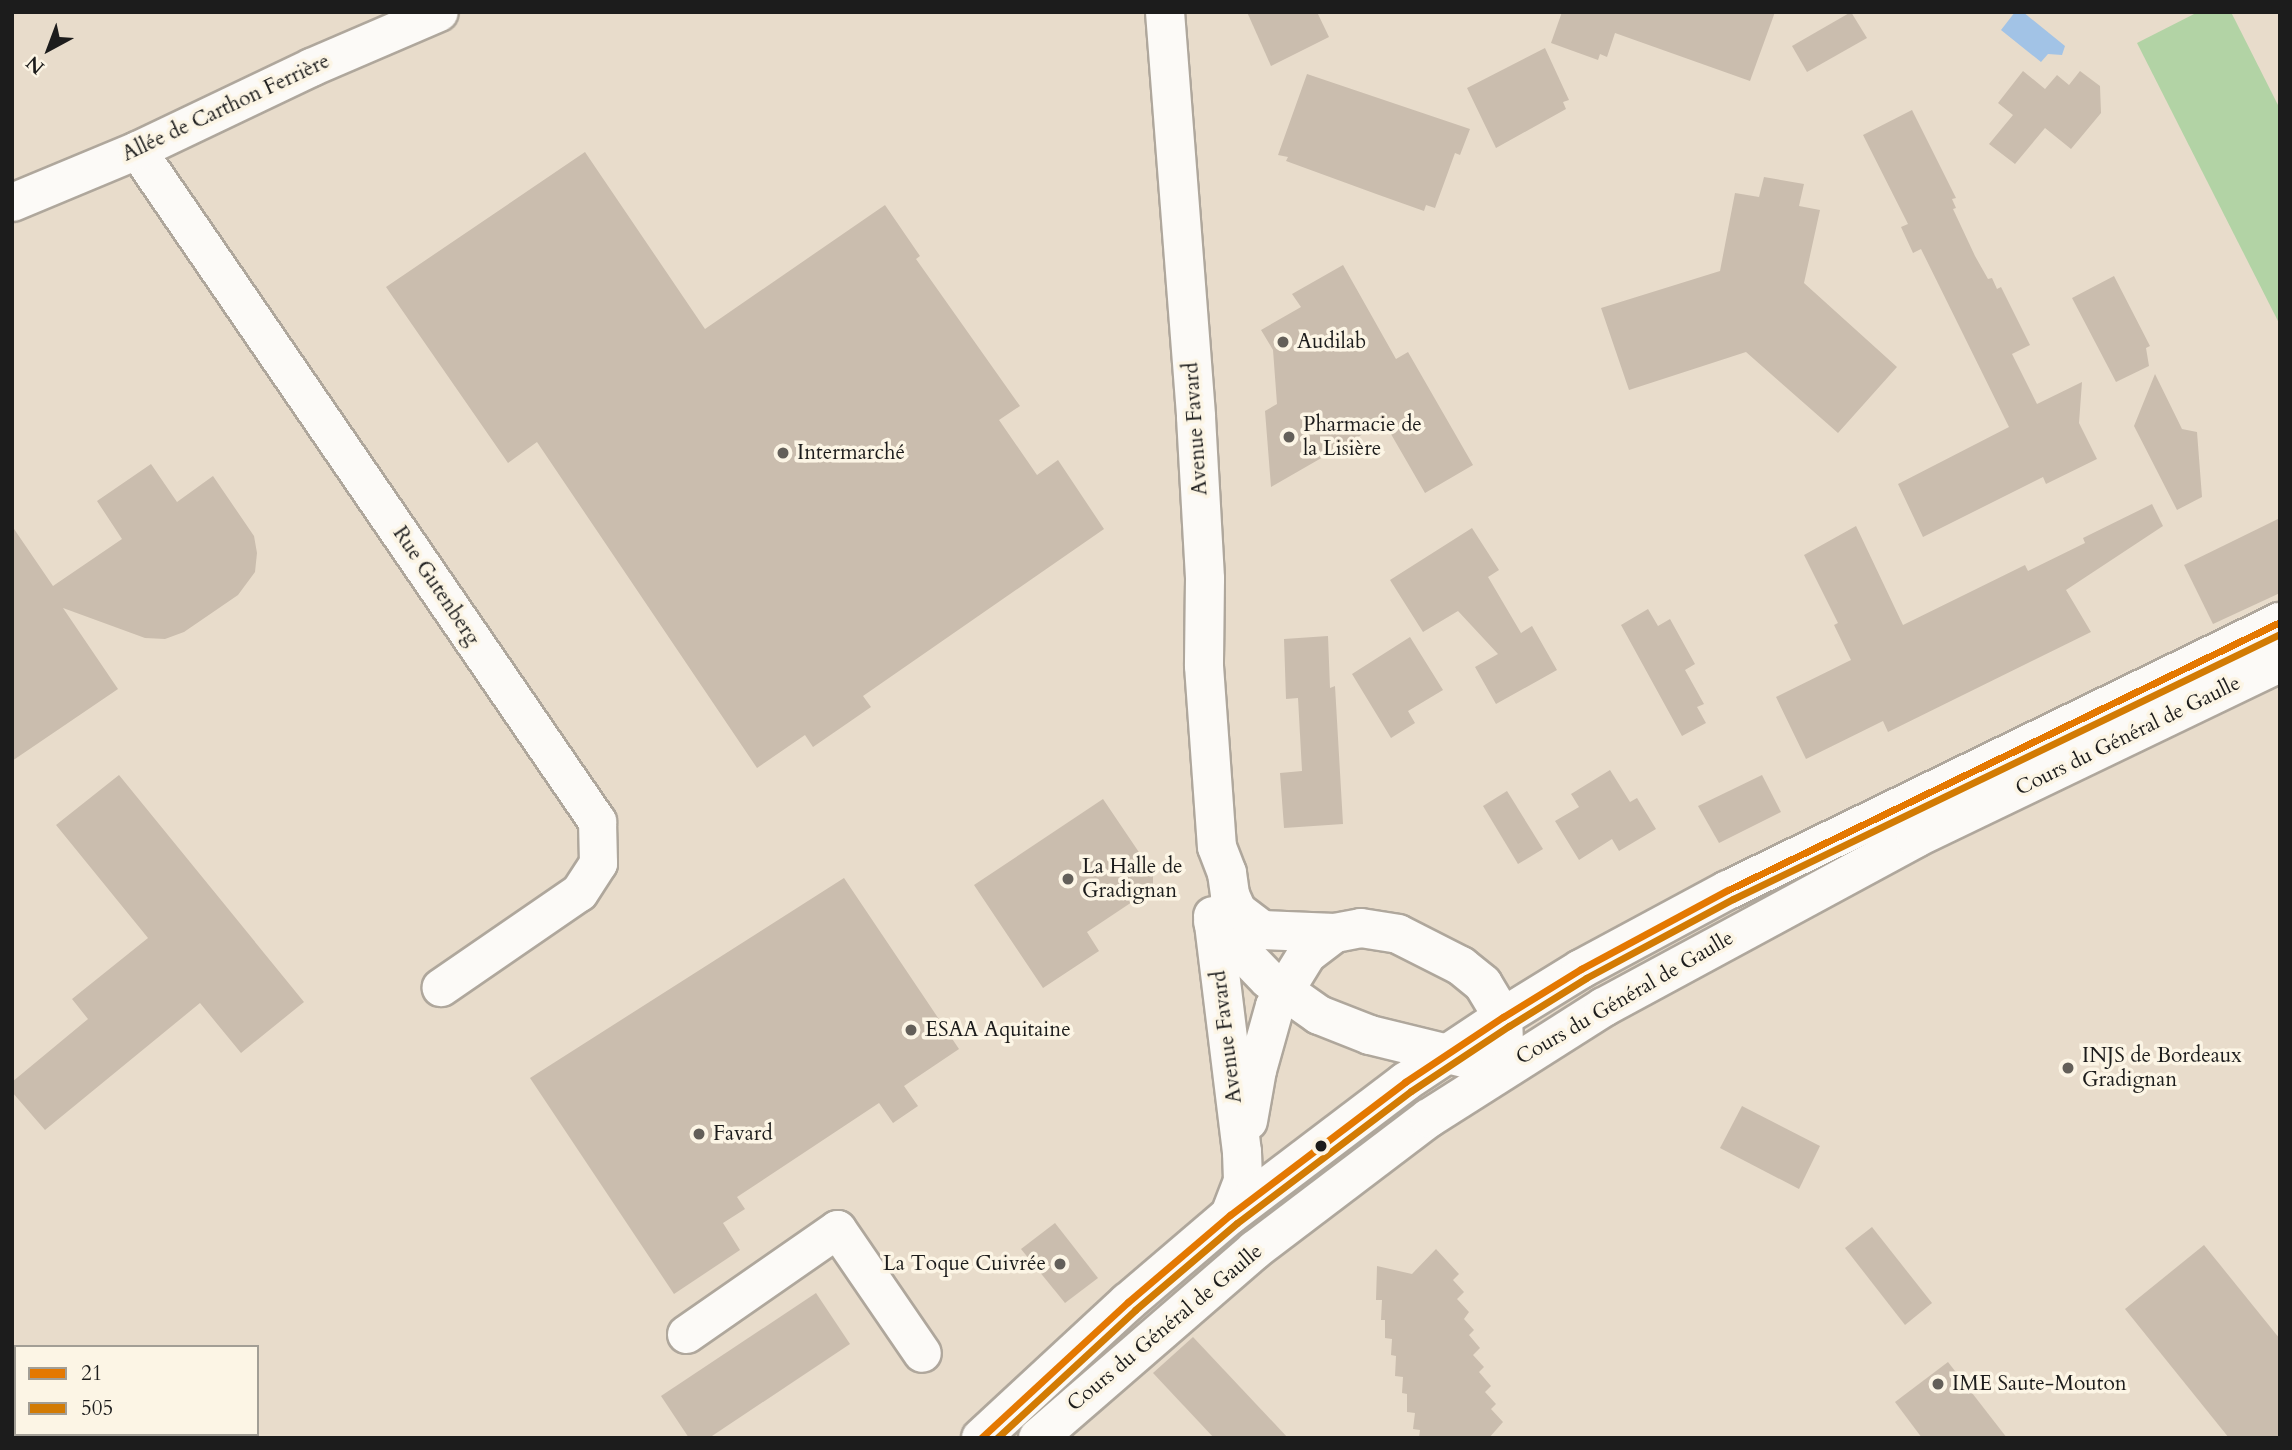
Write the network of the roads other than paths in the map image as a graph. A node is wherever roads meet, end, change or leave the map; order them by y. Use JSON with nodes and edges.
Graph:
{"nodes":[{"id":1,"x":439,"y":12,"type":"edge"},
{"id":2,"x":1166,"y":12,"type":"edge"},
{"id":3,"x":137,"y":149,"type":"junction"},
{"id":4,"x":12,"y":202,"type":"edge"},
{"id":5,"x":2280,"y":622,"type":"edge"},
{"id":6,"x":2280,"y":663,"type":"edge"},
{"id":7,"x":2039,"y":758,"type":"junction"},
{"id":8,"x":1217,"y":846,"type":"junction"},
{"id":9,"x":1213,"y":922,"type":"junction"},
{"id":10,"x":1335,"y":933,"type":"junction"},
{"id":11,"x":440,"y":987,"type":"dead end"},
{"id":12,"x":1283,"y":991,"type":"junction"},
{"id":13,"x":1503,"y":1017,"type":"junction"},
{"id":14,"x":1443,"y":1055,"type":"junction"},
{"id":15,"x":1505,"y":1068,"type":"junction"},
{"id":16,"x":1242,"y":1152,"type":"junction"},
{"id":17,"x":1230,"y":1216,"type":"junction"},
{"id":18,"x":686,"y":1334,"type":"dead end"},
{"id":19,"x":922,"y":1353,"type":"dead end"},
{"id":20,"x":981,"y":1438,"type":"edge"},
{"id":21,"x":1038,"y":1438,"type":"edge"}],
"edges":[{"from":1,"to":3,"type":"street","name":"Allée de Carthon Ferrière"},
{"from":2,"to":8,"type":"main road","name":"Avenue Favard"},
{"from":3,"to":4,"type":"street","name":"Allée de Carthon Ferrière"},
{"from":3,"to":11,"type":"street","name":"Rue Gutenberg"},
{"from":5,"to":7,"type":"main road","name":"Cours du Général de Gaulle"},
{"from":6,"to":7,"type":"main road","name":"Cours du Général de Gaulle"},
{"from":7,"to":13,"type":"main road","name":"Cours du Général de Gaulle"},
{"from":7,"to":15,"type":"main road","name":"Cours du Général de Gaulle"},
{"from":8,"to":9,"type":"main road","name":"Avenue Favard"},
{"from":8,"to":10,"type":"main road","name":"Avenue Favard"},
{"from":9,"to":12,"type":"main road","name":"Avenue Favard"},
{"from":9,"to":16,"type":"main road","name":"Avenue Favard"},
{"from":10,"to":12,"type":"main road","name":"Avenue Favard"},
{"from":10,"to":13,"type":"main road","name":"Avenue Favard"},
{"from":12,"to":14,"type":"main road","name":"Avenue Favard"},
{"from":12,"to":16,"type":"main road","name":"Avenue Favard"},
{"from":13,"to":14,"type":"main road","name":"Cours du Général de Gaulle"},
{"from":13,"to":15,"type":"main road","name":"Avenue Favard"},
{"from":14,"to":15,"type":"main road","name":"Avenue Favard"},
{"from":14,"to":17,"type":"main road","name":"Cours du Général de Gaulle"},
{"from":15,"to":21,"type":"main road","name":"Cours du Général de Gaulle"},
{"from":16,"to":17,"type":"main road","name":"Avenue Favard"},
{"from":17,"to":20,"type":"main road","name":"Cours du Général de Gaulle"},
{"from":18,"to":19,"type":"street"}]}
